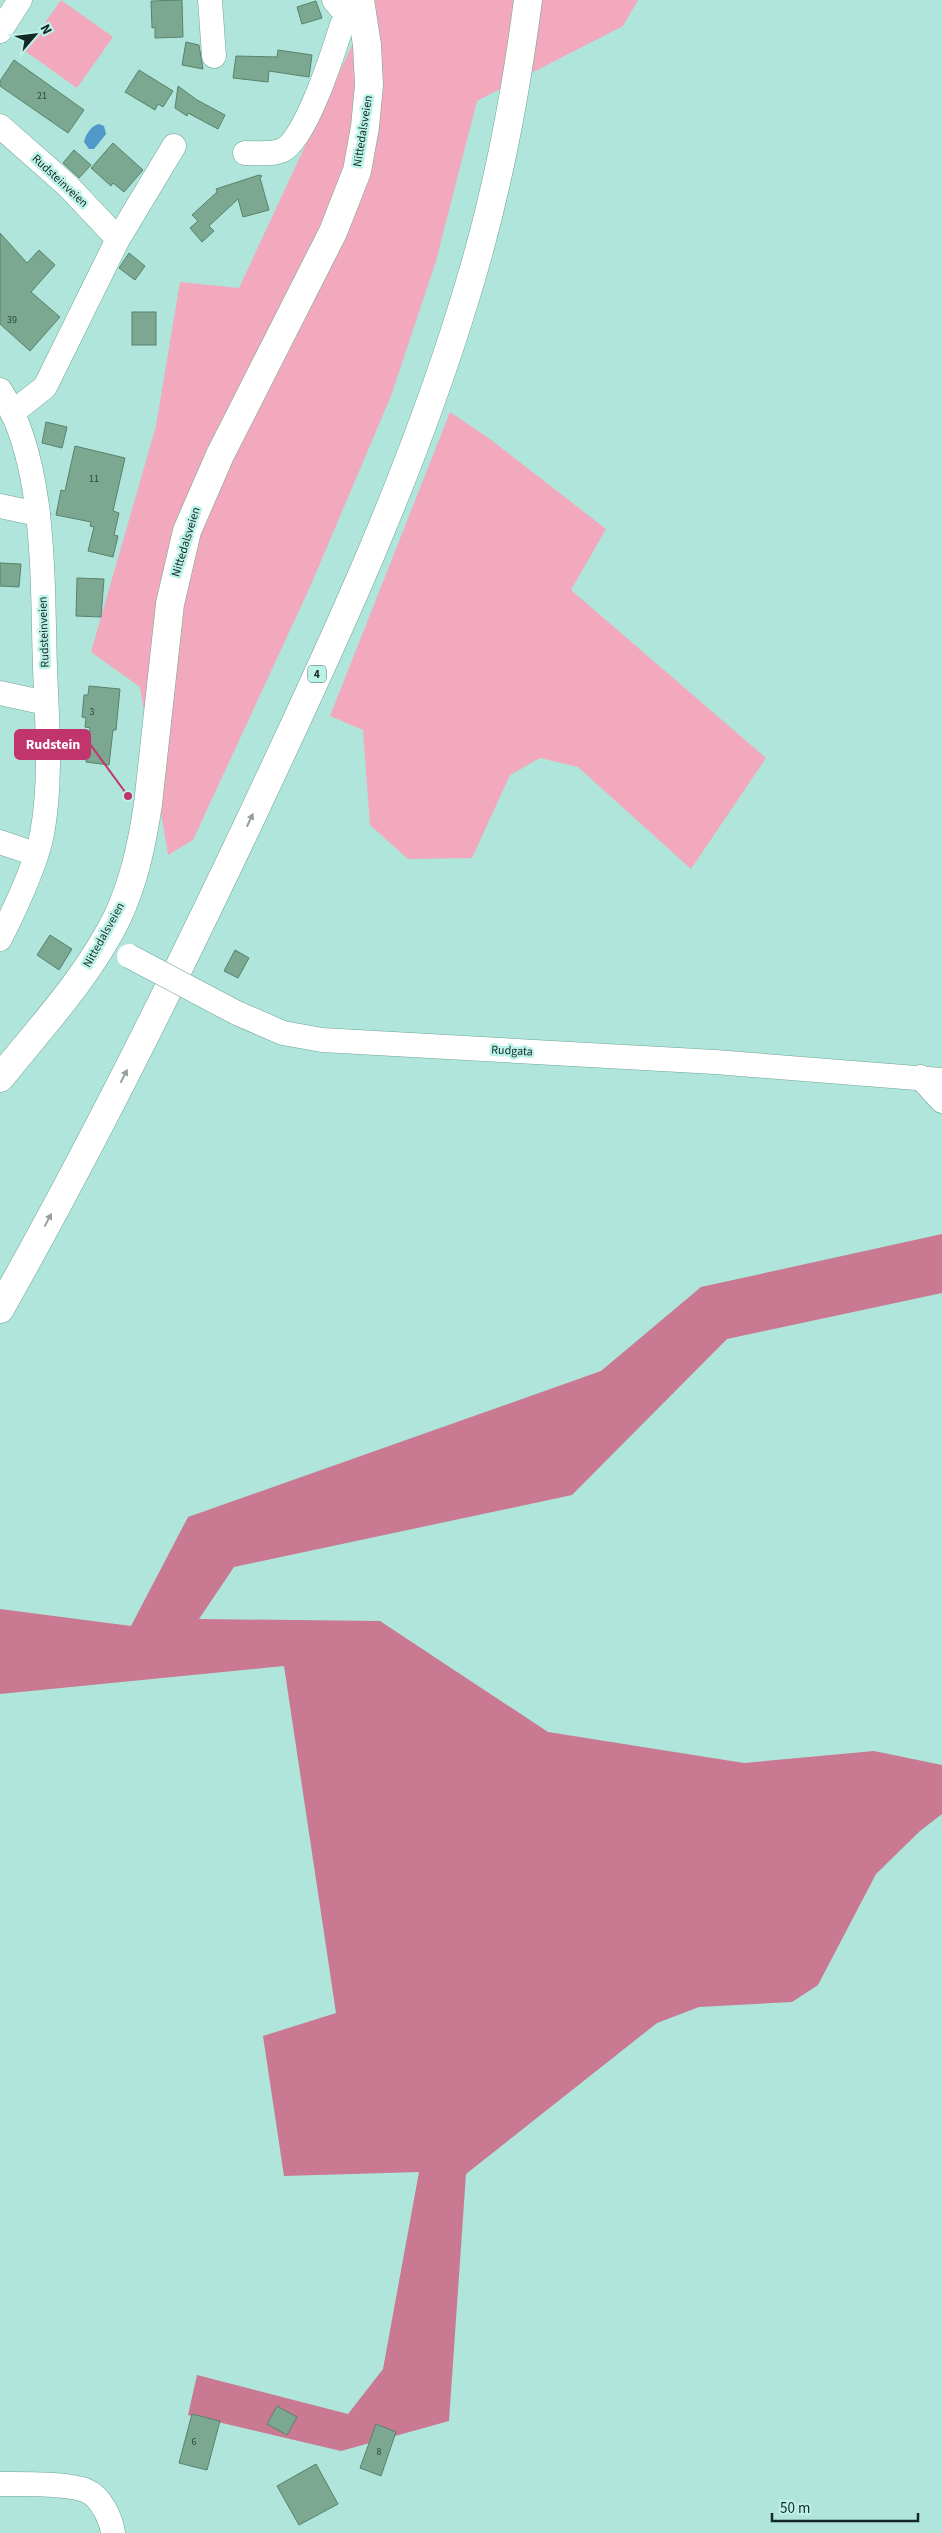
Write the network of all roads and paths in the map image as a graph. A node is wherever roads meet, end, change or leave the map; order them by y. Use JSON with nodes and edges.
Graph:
{"nodes":[{"id":1,"x":20,"y":0,"type":"edge"},
{"id":2,"x":210,"y":0,"type":"edge"},
{"id":3,"x":511,"y":0,"type":"edge"},
{"id":4,"x":528,"y":0,"type":"edge"},
{"id":5,"x":352,"y":8,"type":"edge"},
{"id":6,"x":0,"y":31,"type":"edge"},
{"id":7,"x":214,"y":56,"type":"dead end"},
{"id":8,"x":0,"y":126,"type":"edge"},
{"id":9,"x":174,"y":146,"type":"dead end"},
{"id":10,"x":245,"y":153,"type":"dead end"},
{"id":11,"x":118,"y":239,"type":"junction"},
{"id":12,"x":0,"y":390,"type":"edge"},
{"id":13,"x":12,"y":413,"type":"junction"},
{"id":14,"x":0,"y":506,"type":"edge"},
{"id":15,"x":38,"y":514,"type":"junction"},
{"id":16,"x":0,"y":693,"type":"edge"},
{"id":17,"x":46,"y":703,"type":"junction"},
{"id":18,"x":0,"y":842,"type":"edge"},
{"id":19,"x":35,"y":854,"type":"junction"},
{"id":20,"x":0,"y":940,"type":"edge"},
{"id":21,"x":104,"y":942,"type":"junction"},
{"id":22,"x":0,"y":1078,"type":"edge"},
{"id":23,"x":931,"y":1079,"type":"edge"},
{"id":24,"x":942,"y":1101,"type":"edge"},
{"id":25,"x":0,"y":1274,"type":"edge"},
{"id":26,"x":0,"y":1309,"type":"edge"},
{"id":27,"x":0,"y":2484,"type":"edge"},
{"id":28,"x":113,"y":2533,"type":"edge"}],
"edges":[{"from":1,"to":6,"type":"street"},
{"from":2,"to":7,"type":"street"},
{"from":3,"to":25,"type":"main road","number":"4"},
{"from":26,"to":4,"type":"main road","number":"4","one_way":true},
{"from":5,"to":10,"type":"street"},
{"from":5,"to":21,"type":"main road","name":"Nittedalsveien"},
{"from":8,"to":11,"type":"street","name":"Rudsteinveien"},
{"from":9,"to":11,"type":"street"},
{"from":11,"to":13,"type":"street"},
{"from":12,"to":13,"type":"street","name":"Rudsteinveien"},
{"from":13,"to":15,"type":"street","name":"Rudsteinveien"},
{"from":14,"to":15,"type":"street"},
{"from":15,"to":17,"type":"street","name":"Rudsteinveien"},
{"from":16,"to":17,"type":"street"},
{"from":17,"to":19,"type":"street","name":"Rudsteinveien"},
{"from":18,"to":19,"type":"street"},
{"from":19,"to":20,"type":"street","name":"Rudsteinveien"},
{"from":21,"to":22,"type":"main road","name":"Nittedalsveien"},
{"from":21,"to":23,"type":"street","name":"Rudgata","bridge":true},
{"from":23,"to":24,"type":"street"},
{"from":27,"to":28,"type":"street"}]}
